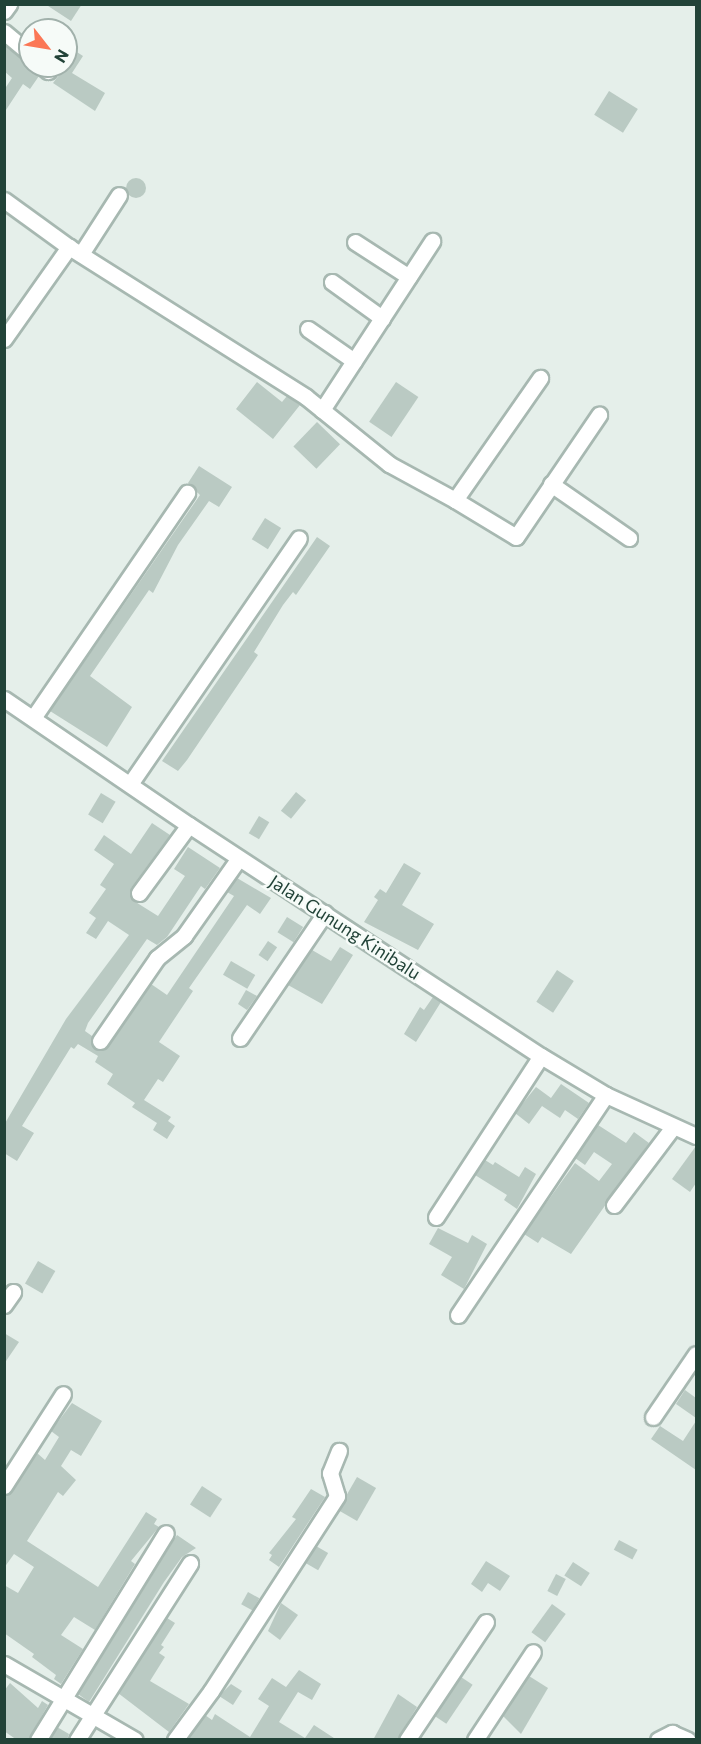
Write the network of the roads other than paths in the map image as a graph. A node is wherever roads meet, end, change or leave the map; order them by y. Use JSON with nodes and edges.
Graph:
{"nodes":[{"id":1,"x":9,"y":4,"type":"edge"},
{"id":2,"x":4,"y":11,"type":"edge"},
{"id":3,"x":4,"y":32,"type":"edge"},
{"id":4,"x":18,"y":44,"type":"edge"},
{"id":5,"x":119,"y":195,"type":"dead end"},
{"id":6,"x":4,"y":200,"type":"edge"},
{"id":7,"x":355,"y":242,"type":"dead end"},
{"id":8,"x":432,"y":242,"type":"dead end"},
{"id":9,"x":75,"y":250,"type":"junction"},
{"id":10,"x":409,"y":277,"type":"junction"},
{"id":11,"x":332,"y":282,"type":"dead end"},
{"id":12,"x":382,"y":318,"type":"junction"},
{"id":13,"x":308,"y":329,"type":"dead end"},
{"id":14,"x":4,"y":339,"type":"edge"},
{"id":15,"x":354,"y":361,"type":"junction"},
{"id":16,"x":540,"y":378,"type":"dead end"},
{"id":17,"x":322,"y":410,"type":"junction"},
{"id":18,"x":598,"y":415,"type":"dead end"},
{"id":19,"x":551,"y":484,"type":"junction"},
{"id":20,"x":187,"y":493,"type":"dead end"},
{"id":21,"x":455,"y":500,"type":"junction"},
{"id":22,"x":299,"y":538,"type":"dead end"},
{"id":23,"x":629,"y":538,"type":"dead end"},
{"id":24,"x":4,"y":699,"type":"edge"},
{"id":25,"x":33,"y":718,"type":"junction"},
{"id":26,"x":130,"y":784,"type":"junction"},
{"id":27,"x":189,"y":825,"type":"junction"},
{"id":28,"x":239,"y":858,"type":"junction"},
{"id":29,"x":139,"y":893,"type":"dead end"},
{"id":30,"x":325,"y":913,"type":"junction"},
{"id":31,"x":240,"y":1038,"type":"dead end"},
{"id":32,"x":100,"y":1041,"type":"dead end"},
{"id":33,"x":541,"y":1056,"type":"junction"},
{"id":34,"x":606,"y":1095,"type":"junction"},
{"id":35,"x":673,"y":1127,"type":"junction"},
{"id":36,"x":696,"y":1136,"type":"edge"},
{"id":37,"x":614,"y":1205,"type":"dead end"},
{"id":38,"x":436,"y":1217,"type":"dead end"},
{"id":39,"x":13,"y":1292,"type":"dead end"},
{"id":40,"x":4,"y":1305,"type":"edge"},
{"id":41,"x":458,"y":1315,"type":"dead end"},
{"id":42,"x":696,"y":1354,"type":"edge"},
{"id":43,"x":63,"y":1394,"type":"dead end"},
{"id":44,"x":653,"y":1417,"type":"dead end"},
{"id":45,"x":339,"y":1451,"type":"dead end"},
{"id":46,"x":4,"y":1486,"type":"edge"},
{"id":47,"x":166,"y":1533,"type":"dead end"},
{"id":48,"x":190,"y":1563,"type":"dead end"},
{"id":49,"x":486,"y":1622,"type":"dead end"},
{"id":50,"x":533,"y":1652,"type":"dead end"},
{"id":51,"x":4,"y":1664,"type":"edge"},
{"id":52,"x":62,"y":1699,"type":"junction"},
{"id":53,"x":91,"y":1715,"type":"junction"},
{"id":54,"x":38,"y":1740,"type":"edge"},
{"id":55,"x":77,"y":1740,"type":"edge"},
{"id":56,"x":135,"y":1740,"type":"edge"},
{"id":57,"x":175,"y":1740,"type":"edge"},
{"id":58,"x":407,"y":1740,"type":"edge"},
{"id":59,"x":475,"y":1740,"type":"edge"},
{"id":60,"x":658,"y":1740,"type":"edge"},
{"id":61,"x":688,"y":1740,"type":"edge"}],
"edges":[{"from":1,"to":2,"type":"street"},
{"from":3,"to":4,"type":"street"},
{"from":5,"to":9,"type":"street"},
{"from":6,"to":9,"type":"street"},
{"from":7,"to":10,"type":"street"},
{"from":8,"to":10,"type":"street"},
{"from":9,"to":14,"type":"street"},
{"from":9,"to":17,"type":"street"},
{"from":10,"to":12,"type":"street"},
{"from":11,"to":12,"type":"street"},
{"from":12,"to":15,"type":"street"},
{"from":13,"to":15,"type":"street"},
{"from":15,"to":17,"type":"street"},
{"from":16,"to":21,"type":"street"},
{"from":17,"to":21,"type":"street"},
{"from":18,"to":19,"type":"street"},
{"from":19,"to":21,"type":"street"},
{"from":19,"to":23,"type":"street"},
{"from":20,"to":25,"type":"street"},
{"from":22,"to":26,"type":"street"},
{"from":24,"to":25,"type":"street","name":"Jalan Gunung Kinibalu"},
{"from":25,"to":26,"type":"street","name":"Jalan Gunung Kinibalu"},
{"from":26,"to":27,"type":"street","name":"Jalan Gunung Kinibalu"},
{"from":27,"to":28,"type":"street","name":"Jalan Gunung Kinibalu"},
{"from":27,"to":29,"type":"street"},
{"from":28,"to":30,"type":"street","name":"Jalan Gunung Kinibalu"},
{"from":28,"to":32,"type":"street"},
{"from":30,"to":31,"type":"street"},
{"from":30,"to":33,"type":"street","name":"Jalan Gunung Kinibalu"},
{"from":33,"to":34,"type":"street","name":"Jalan Gunung Kinibalu"},
{"from":33,"to":38,"type":"street"},
{"from":34,"to":35,"type":"street","name":"Jalan Gunung Kinibalu"},
{"from":34,"to":41,"type":"street"},
{"from":35,"to":36,"type":"street","name":"Jalan Gunung Kinibalu"},
{"from":35,"to":37,"type":"street"},
{"from":39,"to":40,"type":"street"},
{"from":42,"to":44,"type":"street"},
{"from":43,"to":46,"type":"street"},
{"from":45,"to":57,"type":"street"},
{"from":47,"to":52,"type":"street"},
{"from":48,"to":53,"type":"street"},
{"from":49,"to":58,"type":"street"},
{"from":50,"to":59,"type":"street"},
{"from":51,"to":52,"type":"street"},
{"from":52,"to":53,"type":"street"},
{"from":52,"to":54,"type":"street"},
{"from":53,"to":55,"type":"street"},
{"from":53,"to":56,"type":"street"},
{"from":60,"to":61,"type":"street"}]}
